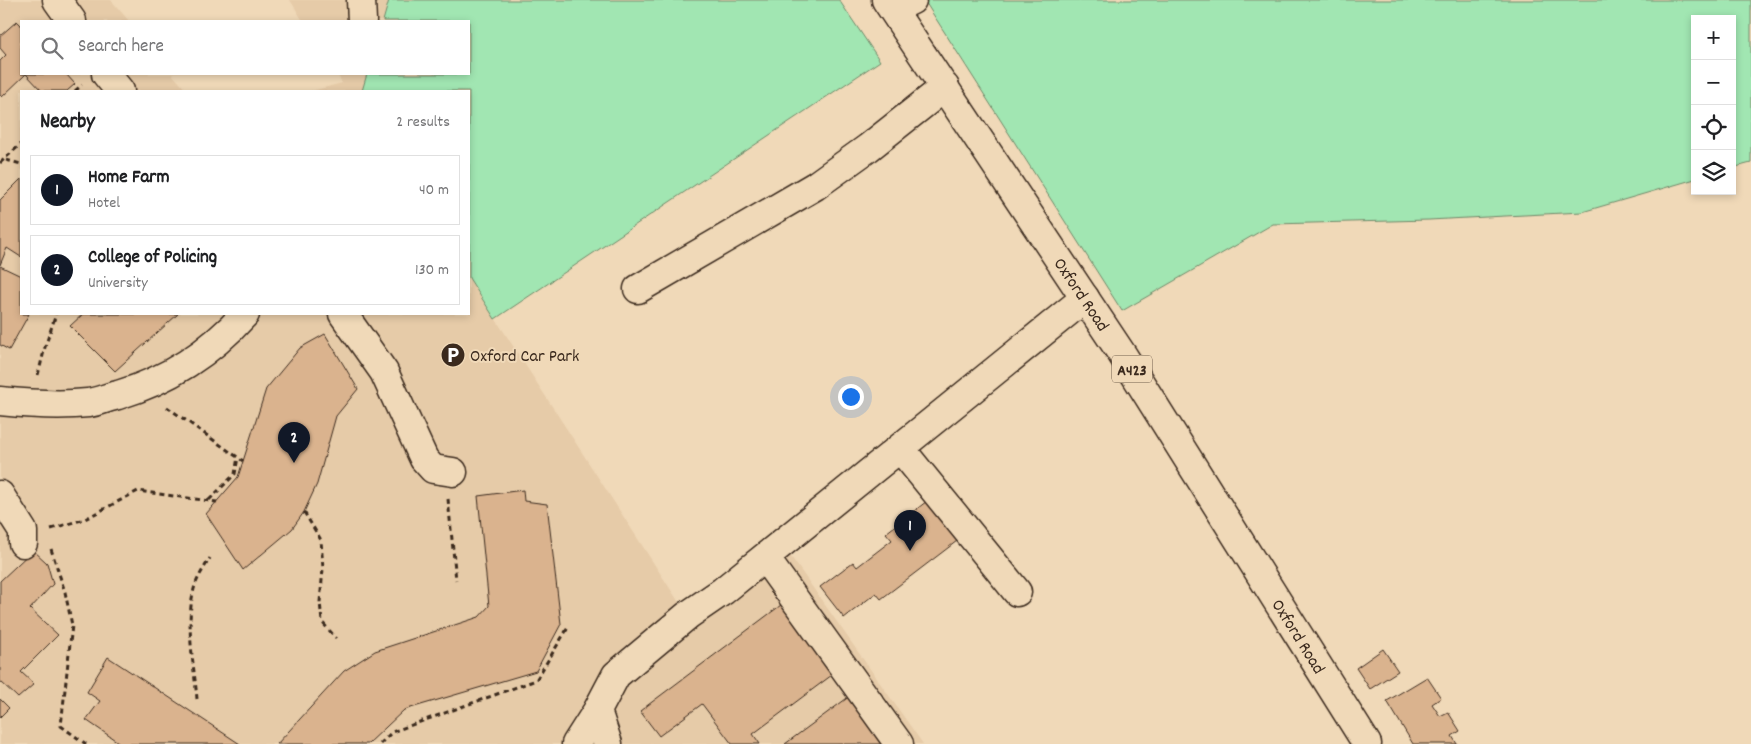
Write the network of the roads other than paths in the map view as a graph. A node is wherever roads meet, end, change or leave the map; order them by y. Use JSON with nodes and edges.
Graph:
{"nodes":[{"id":1,"x":57,"y":0,"type":"edge"},
{"id":2,"x":361,"y":0,"type":"edge"},
{"id":3,"x":897,"y":3,"type":"edge"},
{"id":4,"x":71,"y":20,"type":"edge"},
{"id":5,"x":362,"y":20,"type":"edge"},
{"id":6,"x":107,"y":75,"type":"edge"},
{"id":7,"x":945,"y":87,"type":"junction"},
{"id":8,"x":119,"y":90,"type":"edge"},
{"id":9,"x":638,"y":289,"type":"dead end"},
{"id":10,"x":1085,"y":298,"type":"junction"},
{"id":11,"x":244,"y":315,"type":"edge"},
{"id":12,"x":345,"y":315,"type":"edge"},
{"id":13,"x":0,"y":400,"type":"edge"},
{"id":14,"x":900,"y":448,"type":"junction"},
{"id":15,"x":449,"y":471,"type":"road end"},
{"id":16,"x":0,"y":495,"type":"edge"},
{"id":17,"x":19,"y":530,"type":"road end"},
{"id":18,"x":765,"y":558,"type":"junction"},
{"id":19,"x":1017,"y":592,"type":"dead end"},
{"id":20,"x":597,"y":711,"type":"junction"},
{"id":21,"x":576,"y":744,"type":"edge"},
{"id":22,"x":608,"y":744,"type":"edge"},
{"id":23,"x":900,"y":744,"type":"edge"},
{"id":24,"x":1367,"y":744,"type":"edge"}],
"edges":[{"from":1,"to":4,"type":"main road"},
{"from":2,"to":5,"type":"main road"},
{"from":3,"to":7,"type":"main road","name":"Oxford Road","number":"A423"},
{"from":6,"to":8,"type":"main road"},
{"from":7,"to":9,"type":"main road"},
{"from":7,"to":10,"type":"main road","name":"Oxford Road","number":"A423"},
{"from":10,"to":14,"type":"main road"},
{"from":10,"to":24,"type":"main road","name":"Oxford Road","number":"A423"},
{"from":11,"to":13,"type":"main road"},
{"from":12,"to":15,"type":"main road"},
{"from":14,"to":18,"type":"main road"},
{"from":14,"to":19,"type":"main road"},
{"from":16,"to":17,"type":"main road"},
{"from":18,"to":20,"type":"main road"},
{"from":18,"to":23,"type":"main road"},
{"from":20,"to":21,"type":"main road"},
{"from":20,"to":22,"type":"main road"}]}
